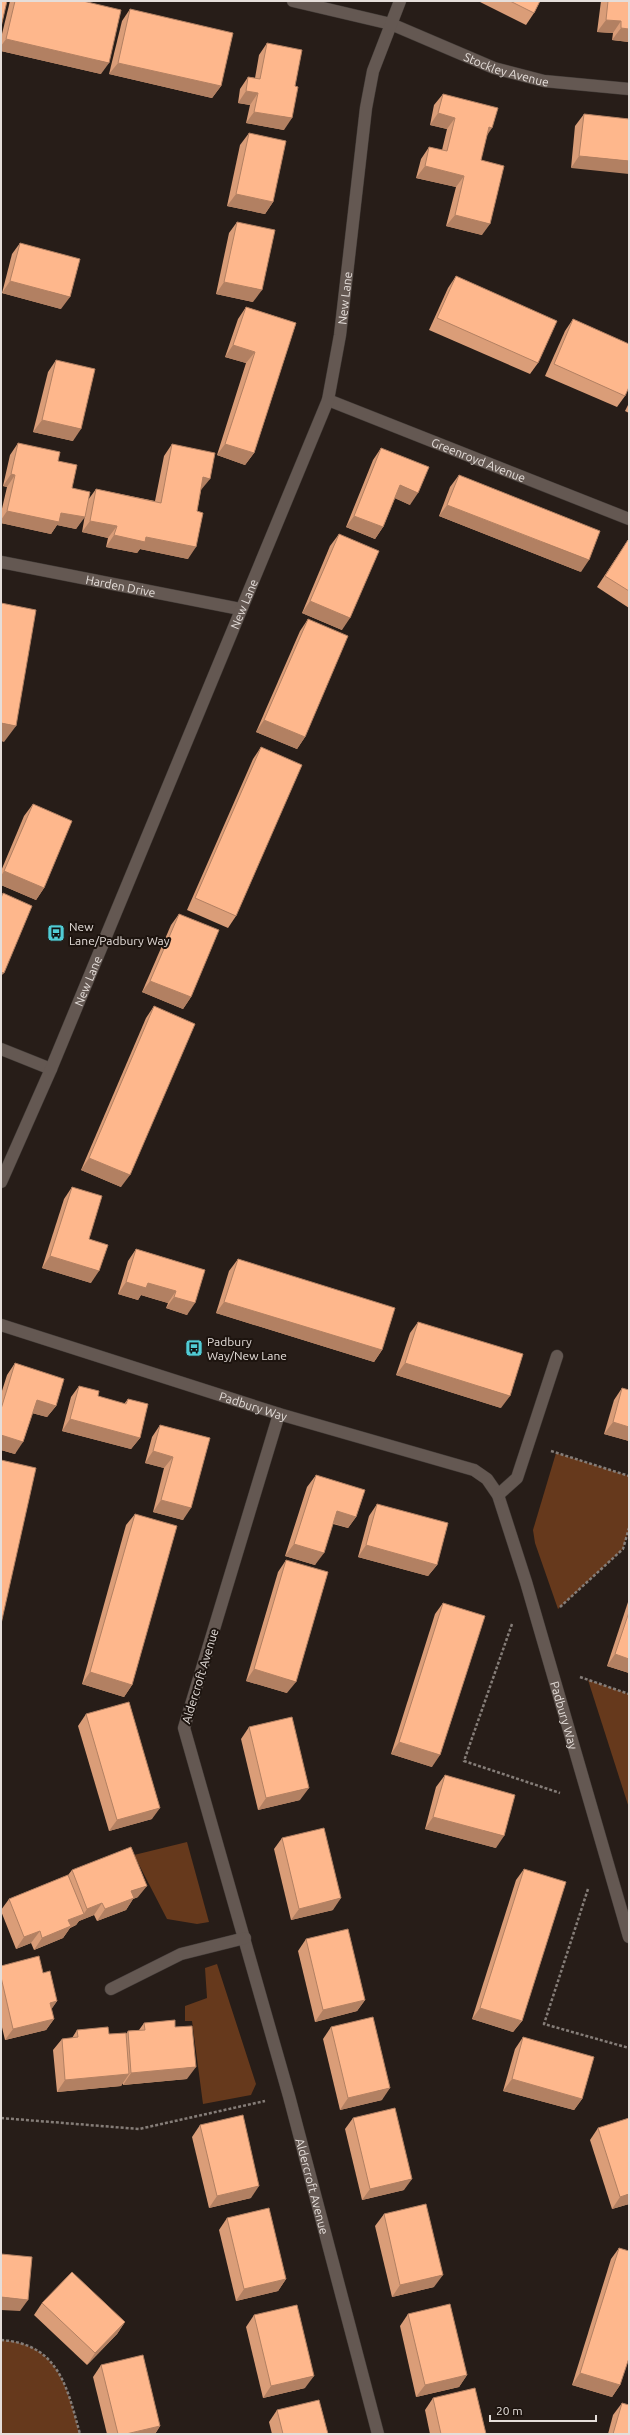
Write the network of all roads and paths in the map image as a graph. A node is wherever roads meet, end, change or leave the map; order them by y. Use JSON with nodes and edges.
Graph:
{"nodes":[{"id":1,"x":293,"y":1,"type":"edge"},
{"id":2,"x":400,"y":1,"type":"edge"},
{"id":3,"x":391,"y":24,"type":"junction"},
{"id":4,"x":629,"y":89,"type":"edge"},
{"id":5,"x":328,"y":400,"type":"junction"},
{"id":6,"x":629,"y":519,"type":"edge"},
{"id":7,"x":1,"y":562,"type":"edge"},
{"id":8,"x":240,"y":609,"type":"junction"},
{"id":9,"x":1,"y":1049,"type":"edge"},
{"id":10,"x":51,"y":1069,"type":"junction"},
{"id":11,"x":1,"y":1182,"type":"edge"},
{"id":12,"x":1,"y":1325,"type":"edge"},
{"id":13,"x":557,"y":1356,"type":"dead end"},
{"id":14,"x":280,"y":1414,"type":"junction"},
{"id":15,"x":527,"y":1445,"type":"junction"},
{"id":16,"x":629,"y":1476,"type":"edge"},
{"id":17,"x":498,"y":1495,"type":"junction"},
{"id":18,"x":629,"y":1528,"type":"edge"},
{"id":19,"x":526,"y":1582,"type":"junction"},
{"id":20,"x":539,"y":1627,"type":"junction"},
{"id":21,"x":551,"y":1667,"type":"junction"},
{"id":22,"x":629,"y":1694,"type":"edge"},
{"id":23,"x":590,"y":1802,"type":"junction"},
{"id":24,"x":602,"y":1845,"type":"junction"},
{"id":25,"x":629,"y":1937,"type":"edge"},
{"id":26,"x":245,"y":1938,"type":"junction"},
{"id":27,"x":111,"y":1989,"type":"dead end"},
{"id":28,"x":629,"y":2048,"type":"edge"},
{"id":29,"x":289,"y":2096,"type":"junction"},
{"id":30,"x":1,"y":2118,"type":"edge"},
{"id":31,"x":1,"y":2340,"type":"edge"},
{"id":32,"x":80,"y":2434,"type":"edge"},
{"id":33,"x":378,"y":2434,"type":"edge"}],
"edges":[{"from":1,"to":3,"type":"street","name":"Stockley Avenue"},
{"from":2,"to":3,"type":"street","name":"New Lane"},
{"from":3,"to":4,"type":"street","name":"Stockley Avenue"},
{"from":3,"to":5,"type":"street","name":"New Lane"},
{"from":5,"to":6,"type":"street","name":"Greenroyd Avenue"},
{"from":5,"to":8,"type":"street","name":"New Lane"},
{"from":7,"to":8,"type":"street","name":"Harden Drive"},
{"from":8,"to":10,"type":"street","name":"New Lane"},
{"from":9,"to":10,"type":"street"},
{"from":10,"to":11,"type":"street","name":"New Lane"},
{"from":12,"to":14,"type":"street","name":"Padbury Way"},
{"from":13,"to":15,"type":"street"},
{"from":14,"to":17,"type":"street","name":"Padbury Way"},
{"from":14,"to":26,"type":"street","name":"Aldercroft Avenue"},
{"from":15,"to":16,"type":"path"},
{"from":15,"to":17,"type":"street"},
{"from":17,"to":19,"type":"street","name":"Padbury Way"},
{"from":18,"to":20,"type":"path"},
{"from":19,"to":20,"type":"street","name":"Padbury Way"},
{"from":19,"to":23,"type":"path"},
{"from":20,"to":21,"type":"street","name":"Padbury Way"},
{"from":21,"to":22,"type":"path"},
{"from":21,"to":23,"type":"street","name":"Padbury Way"},
{"from":23,"to":24,"type":"street","name":"Padbury Way"},
{"from":24,"to":25,"type":"street","name":"Padbury Way"},
{"from":24,"to":28,"type":"path"},
{"from":26,"to":27,"type":"street"},
{"from":26,"to":29,"type":"street","name":"Aldercroft Avenue"},
{"from":29,"to":30,"type":"path"},
{"from":29,"to":33,"type":"street","name":"Aldercroft Avenue"},
{"from":31,"to":32,"type":"path"}]}
